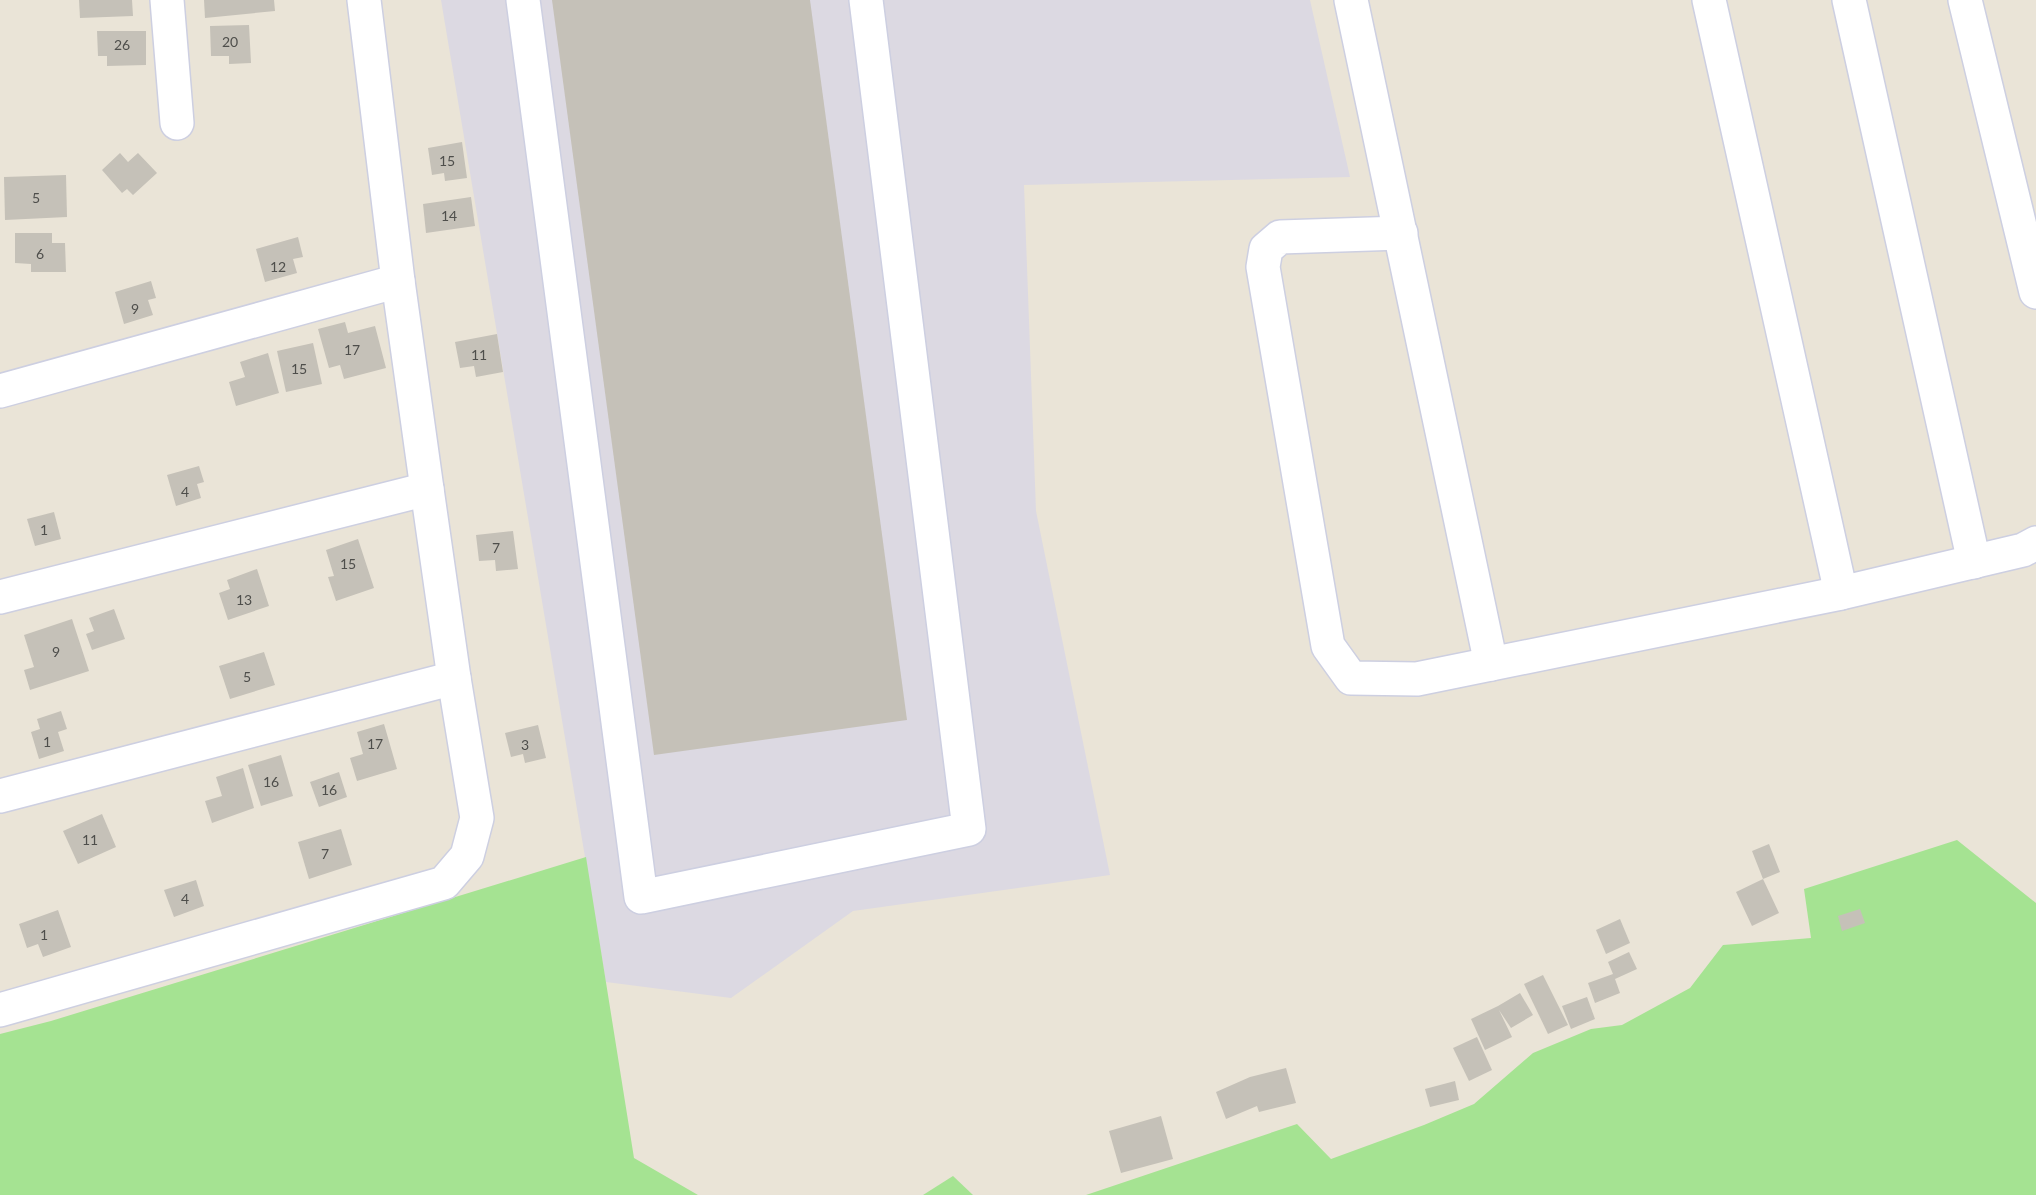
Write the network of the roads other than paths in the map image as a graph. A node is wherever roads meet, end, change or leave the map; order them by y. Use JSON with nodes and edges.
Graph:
{"nodes":[{"id":1,"x":167,"y":0,"type":"edge"},
{"id":2,"x":364,"y":0,"type":"edge"},
{"id":3,"x":523,"y":0,"type":"edge"},
{"id":4,"x":866,"y":0,"type":"edge"},
{"id":5,"x":1352,"y":0,"type":"edge"},
{"id":6,"x":1708,"y":0,"type":"edge"},
{"id":7,"x":1849,"y":0,"type":"edge"},
{"id":8,"x":1965,"y":0,"type":"edge"},
{"id":9,"x":177,"y":123,"type":"dead end"},
{"id":10,"x":1401,"y":233,"type":"junction"},
{"id":11,"x":398,"y":281,"type":"junction"},
{"id":12,"x":2036,"y":292,"type":"edge"},
{"id":13,"x":0,"y":391,"type":"edge"},
{"id":14,"x":427,"y":489,"type":"junction"},
{"id":15,"x":2036,"y":543,"type":"edge"},
{"id":16,"x":1974,"y":562,"type":"junction"},
{"id":17,"x":1841,"y":593,"type":"junction"},
{"id":18,"x":0,"y":597,"type":"edge"},
{"id":19,"x":1491,"y":664,"type":"junction"},
{"id":20,"x":454,"y":678,"type":"junction"},
{"id":21,"x":0,"y":796,"type":"edge"},
{"id":22,"x":0,"y":1010,"type":"edge"}],
"edges":[{"from":1,"to":9,"type":"street"},
{"from":2,"to":11,"type":"street"},
{"from":3,"to":4,"type":"street"},
{"from":5,"to":10,"type":"street"},
{"from":6,"to":17,"type":"street"},
{"from":7,"to":16,"type":"street"},
{"from":8,"to":12,"type":"street"},
{"from":10,"to":19,"type":"street"},
{"from":10,"to":19,"type":"street"},
{"from":11,"to":13,"type":"street"},
{"from":11,"to":14,"type":"street"},
{"from":14,"to":18,"type":"street"},
{"from":14,"to":20,"type":"street"},
{"from":15,"to":16,"type":"street"},
{"from":16,"to":17,"type":"street"},
{"from":17,"to":19,"type":"street"},
{"from":20,"to":21,"type":"street"},
{"from":20,"to":22,"type":"street"}]}
